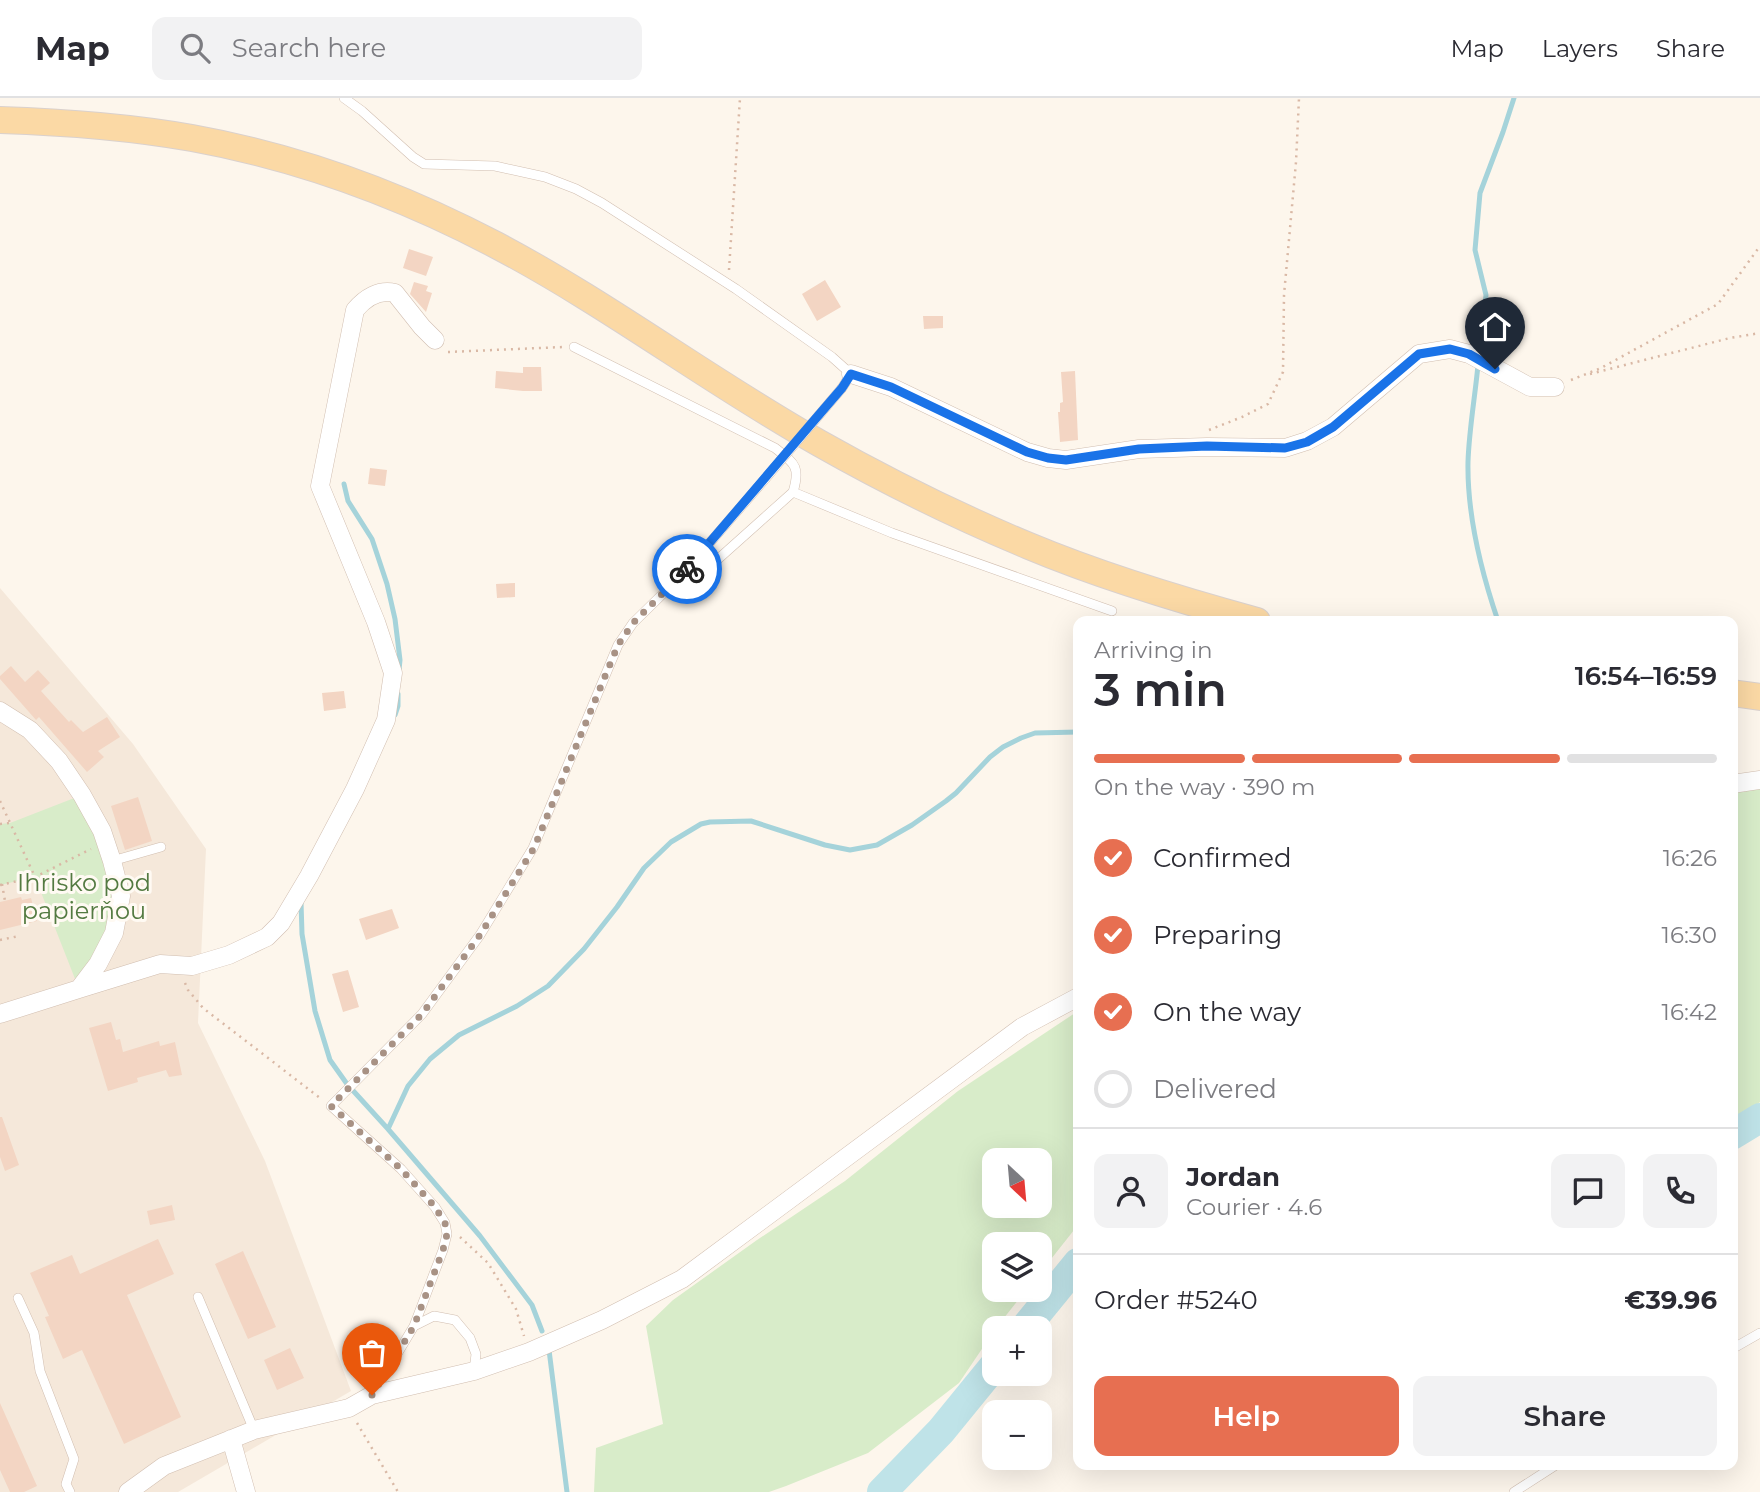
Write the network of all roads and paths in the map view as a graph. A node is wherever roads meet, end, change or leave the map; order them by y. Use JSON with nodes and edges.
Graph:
{"nodes":[{"id":1,"x":344,"y":98,"type":"edge"},
{"id":2,"x":740,"y":98,"type":"edge"},
{"id":3,"x":1299,"y":98,"type":"edge"},
{"id":4,"x":0,"y":120,"type":"edge"},
{"id":5,"x":1760,"y":246,"type":"edge"},
{"id":6,"x":736,"y":289,"type":"junction"},
{"id":7,"x":1760,"y":333,"type":"edge"},
{"id":8,"x":435,"y":340,"type":"joint"},
{"id":9,"x":574,"y":347,"type":"joint"},
{"id":10,"x":1580,"y":376,"type":"junction"},
{"id":11,"x":847,"y":381,"type":"junction"},
{"id":12,"x":1555,"y":387,"type":"joint"},
{"id":13,"x":1207,"y":431,"type":"dead end"},
{"id":14,"x":793,"y":492,"type":"junction"},
{"id":15,"x":681,"y":576,"type":"junction"},
{"id":16,"x":1112,"y":611,"type":"dead end"},
{"id":17,"x":1239,"y":616,"type":"edge"},
{"id":18,"x":1738,"y":694,"type":"edge"},
{"id":19,"x":1760,"y":697,"type":"edge"},
{"id":20,"x":0,"y":711,"type":"edge"},
{"id":21,"x":1760,"y":780,"type":"edge"},
{"id":22,"x":1738,"y":783,"type":"edge"},
{"id":23,"x":0,"y":801,"type":"edge"},
{"id":24,"x":10,"y":823,"type":"junction"},
{"id":25,"x":0,"y":824,"type":"edge"},
{"id":26,"x":106,"y":842,"type":"junction"},
{"id":27,"x":161,"y":847,"type":"dead end"},
{"id":28,"x":113,"y":861,"type":"junction"},
{"id":29,"x":35,"y":877,"type":"junction"},
{"id":30,"x":1,"y":885,"type":"edge"},
{"id":31,"x":5,"y":901,"type":"dead end"},
{"id":32,"x":19,"y":936,"type":"dead end"},
{"id":33,"x":0,"y":940,"type":"edge"},
{"id":34,"x":177,"y":965,"type":"junction"},
{"id":35,"x":79,"y":989,"type":"junction"},
{"id":36,"x":1073,"y":1000,"type":"edge"},
{"id":37,"x":0,"y":1014,"type":"edge"},
{"id":38,"x":331,"y":1106,"type":"junction"},
{"id":39,"x":445,"y":1223,"type":"junction"},
{"id":40,"x":198,"y":1297,"type":"dead end"},
{"id":41,"x":18,"y":1298,"type":"dead end"},
{"id":42,"x":414,"y":1326,"type":"junction"},
{"id":43,"x":1760,"y":1333,"type":"edge"},
{"id":44,"x":1738,"y":1346,"type":"edge"},
{"id":45,"x":541,"y":1347,"type":"junction"},
{"id":46,"x":474,"y":1371,"type":"junction"},
{"id":47,"x":372,"y":1395,"type":"junction"},
{"id":48,"x":349,"y":1408,"type":"junction"},
{"id":49,"x":254,"y":1430,"type":"junction"},
{"id":50,"x":231,"y":1439,"type":"junction"},
{"id":51,"x":1548,"y":1470,"type":"edge"},
{"id":52,"x":70,"y":1492,"type":"edge"},
{"id":53,"x":128,"y":1492,"type":"edge"},
{"id":54,"x":246,"y":1492,"type":"edge"},
{"id":55,"x":398,"y":1492,"type":"edge"},
{"id":56,"x":1514,"y":1492,"type":"edge"}],
"edges":[{"from":1,"to":6,"type":"lane"},
{"from":2,"to":6,"type":"path"},
{"from":3,"to":13,"type":"path"},
{"from":4,"to":17,"type":"main road"},
{"from":5,"to":10,"type":"path"},
{"from":6,"to":11,"type":"lane"},
{"from":7,"to":10,"type":"path"},
{"from":8,"to":9,"type":"path"},
{"from":8,"to":34,"type":"street"},
{"from":9,"to":14,"type":"lane"},
{"from":10,"to":12,"type":"path"},
{"from":11,"to":12,"type":"street"},
{"from":11,"to":15,"type":"lane","bridge":true},
{"from":14,"to":15,"type":"lane"},
{"from":14,"to":16,"type":"lane"},
{"from":15,"to":38,"type":"lane"},
{"from":18,"to":19,"type":"main road"},
{"from":20,"to":26,"type":"street"},
{"from":21,"to":22,"type":"street"},
{"from":23,"to":24,"type":"path"},
{"from":24,"to":25,"type":"path"},
{"from":24,"to":29,"type":"path"},
{"from":26,"to":28,"type":"street"},
{"from":26,"to":29,"type":"path"},
{"from":27,"to":28,"type":"lane"},
{"from":28,"to":35,"type":"street"},
{"from":29,"to":30,"type":"path"},
{"from":30,"to":31,"type":"path"},
{"from":32,"to":33,"type":"path"},
{"from":34,"to":35,"type":"street"},
{"from":34,"to":38,"type":"path"},
{"from":35,"to":37,"type":"street"},
{"from":36,"to":45,"type":"street"},
{"from":38,"to":39,"type":"lane"},
{"from":39,"to":42,"type":"lane"},
{"from":39,"to":45,"type":"path"},
{"from":40,"to":49,"type":"lane"},
{"from":41,"to":52,"type":"lane"},
{"from":42,"to":46,"type":"lane"},
{"from":42,"to":47,"type":"lane"},
{"from":43,"to":44,"type":"lane"},
{"from":45,"to":46,"type":"street"},
{"from":46,"to":47,"type":"street"},
{"from":47,"to":48,"type":"street"},
{"from":48,"to":49,"type":"street"},
{"from":48,"to":55,"type":"path"},
{"from":49,"to":50,"type":"street"},
{"from":50,"to":53,"type":"street"},
{"from":50,"to":54,"type":"street"},
{"from":51,"to":56,"type":"lane"}]}
